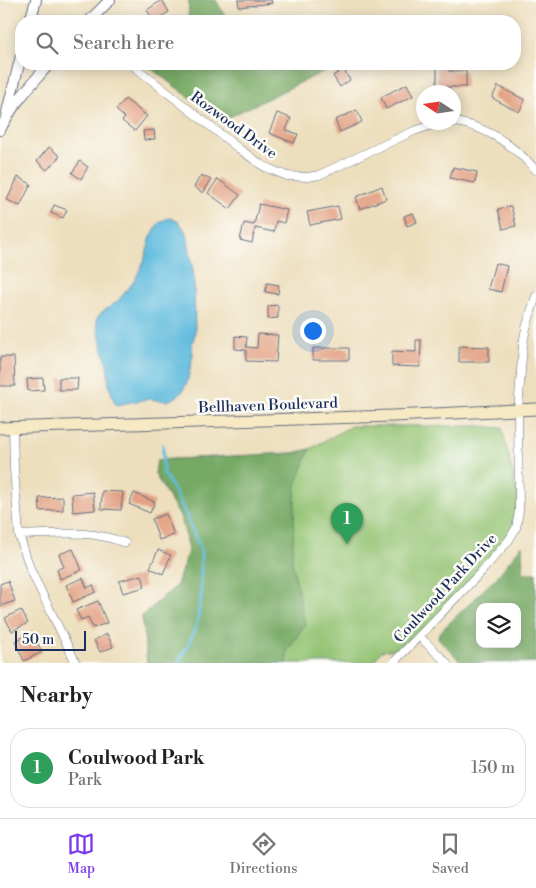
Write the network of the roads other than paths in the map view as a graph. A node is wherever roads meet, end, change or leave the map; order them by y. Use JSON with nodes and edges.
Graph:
{"nodes":[{"id":1,"x":36,"y":0,"type":"edge"},
{"id":2,"x":110,"y":0,"type":"edge"},
{"id":3,"x":32,"y":15,"type":"edge"},
{"id":4,"x":95,"y":15,"type":"edge"},
{"id":5,"x":18,"y":70,"type":"edge"},
{"id":6,"x":44,"y":70,"type":"edge"},
{"id":7,"x":139,"y":70,"type":"edge"},
{"id":8,"x":6,"y":118,"type":"junction"},
{"id":9,"x":461,"y":123,"type":"edge"},
{"id":10,"x":0,"y":130,"type":"edge"},
{"id":11,"x":417,"y":130,"type":"edge"},
{"id":12,"x":536,"y":170,"type":"edge"},
{"id":13,"x":536,"y":296,"type":"edge"},
{"id":14,"x":536,"y":409,"type":"edge"},
{"id":15,"x":518,"y":411,"type":"junction"},
{"id":16,"x":13,"y":427,"type":"junction"},
{"id":17,"x":0,"y":428,"type":"edge"},
{"id":18,"x":19,"y":534,"type":"junction"},
{"id":19,"x":125,"y":543,"type":"dead end"},
{"id":20,"x":419,"y":636,"type":"junction"},
{"id":21,"x":76,"y":663,"type":"edge"},
{"id":22,"x":393,"y":663,"type":"edge"},
{"id":23,"x":447,"y":663,"type":"edge"}],
"edges":[{"from":1,"to":3,"type":"street"},
{"from":2,"to":4,"type":"street"},
{"from":5,"to":8,"type":"street"},
{"from":6,"to":8,"type":"street"},
{"from":7,"to":11,"type":"street","name":"Rozwood Drive"},
{"from":8,"to":10,"type":"street"},
{"from":9,"to":12,"type":"street"},
{"from":13,"to":15,"type":"street"},
{"from":14,"to":15,"type":"main road","name":"Bellhaven Boulevard"},
{"from":15,"to":16,"type":"main road","name":"Bellhaven Boulevard"},
{"from":15,"to":20,"type":"street","name":"Coulwood Park Drive"},
{"from":16,"to":17,"type":"main road","name":"Bellhaven Boulevard"},
{"from":16,"to":18,"type":"street"},
{"from":18,"to":19,"type":"street"},
{"from":18,"to":21,"type":"street"},
{"from":20,"to":22,"type":"street","name":"Coulwood Park Drive"},
{"from":20,"to":23,"type":"street"}]}
